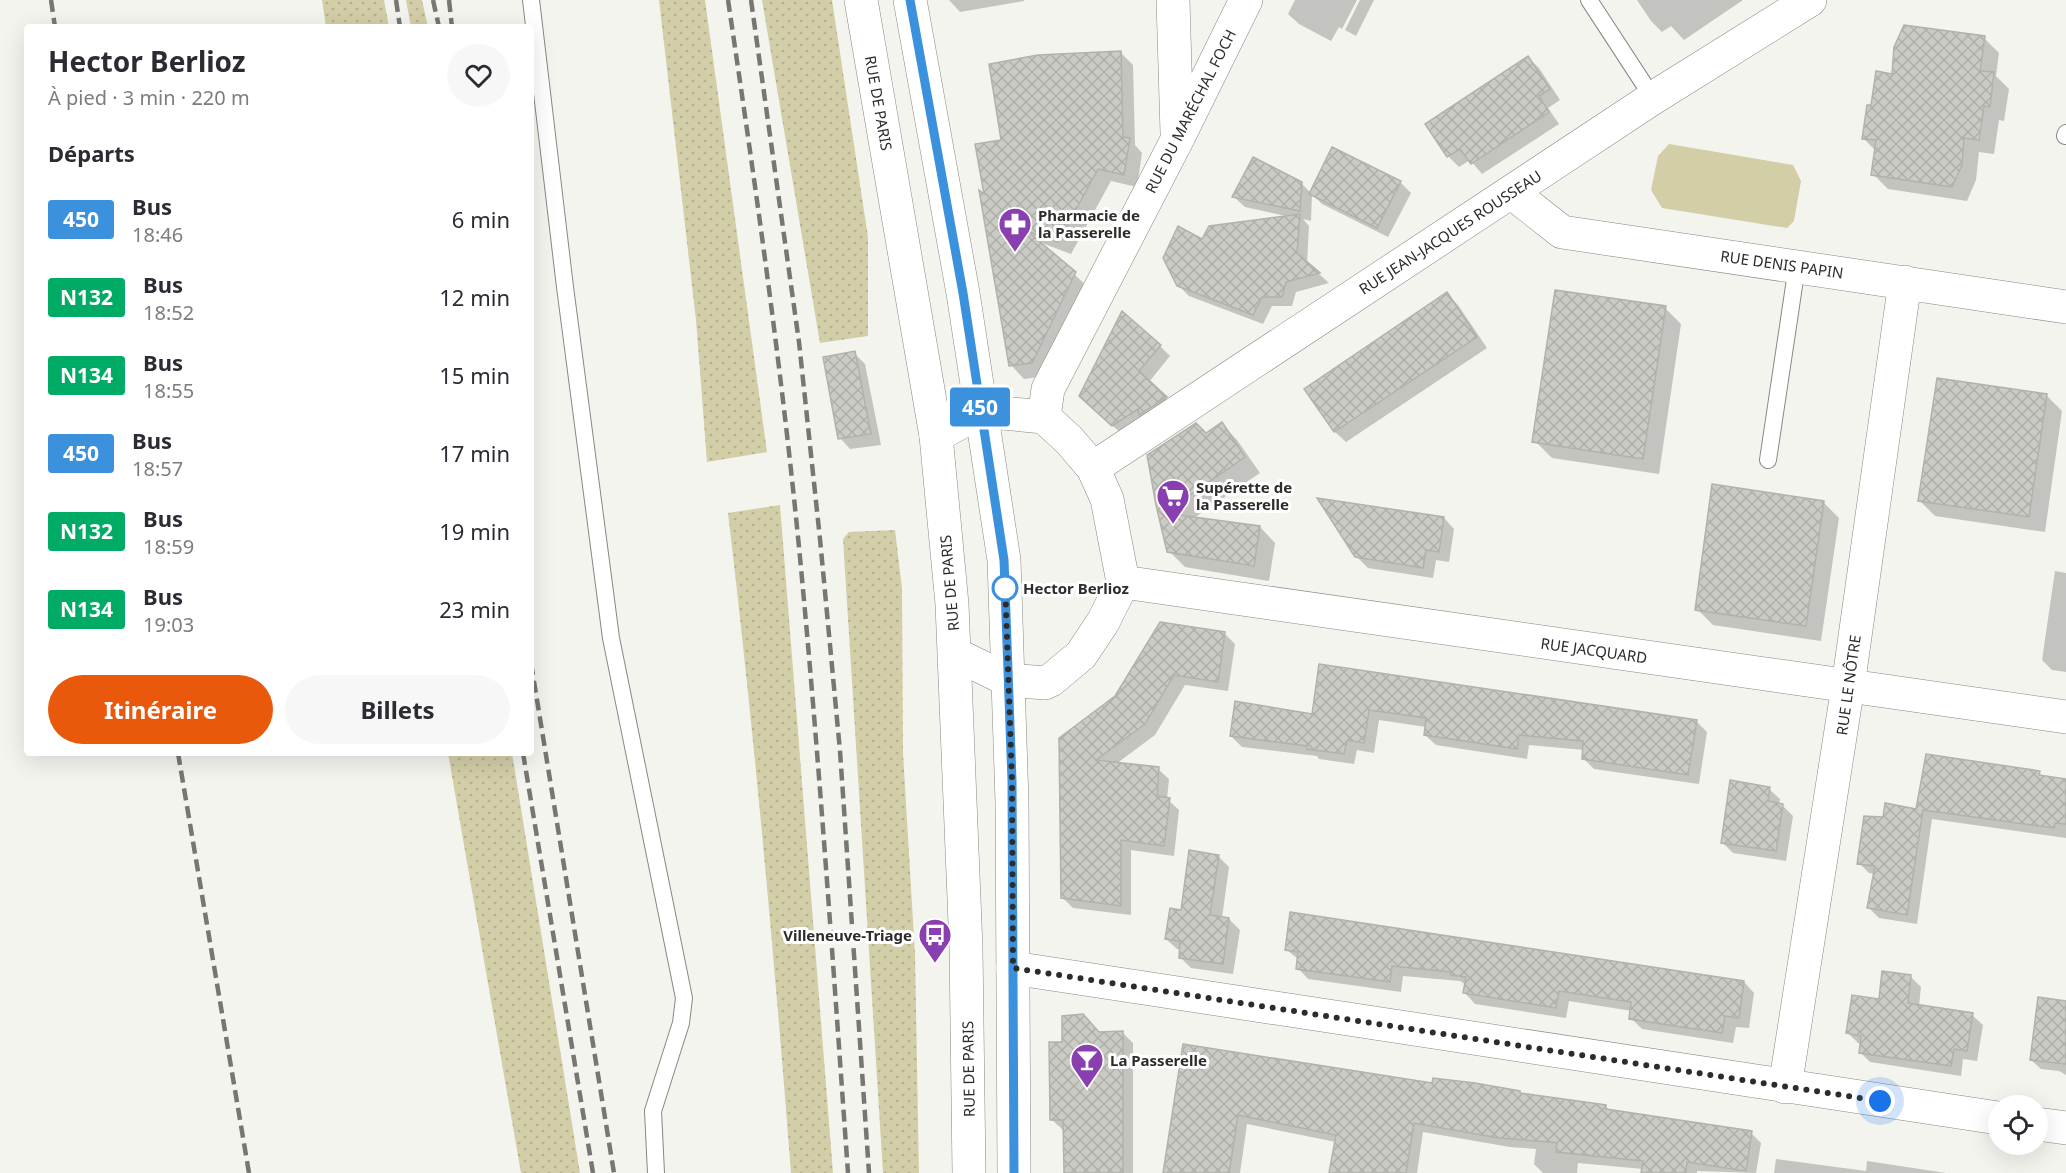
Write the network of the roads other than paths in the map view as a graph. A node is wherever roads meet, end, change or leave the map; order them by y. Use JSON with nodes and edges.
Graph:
{"nodes":[{"id":1,"x":531,"y":0,"type":"edge"},
{"id":2,"x":861,"y":0,"type":"edge"},
{"id":3,"x":910,"y":0,"type":"edge"},
{"id":4,"x":1173,"y":0,"type":"edge"},
{"id":5,"x":1246,"y":0,"type":"edge"},
{"id":6,"x":1589,"y":0,"type":"edge"},
{"id":7,"x":1810,"y":0,"type":"edge"},
{"id":8,"x":534,"y":24,"type":"edge"},
{"id":9,"x":534,"y":25,"type":"edge"},
{"id":10,"x":1653,"y":98,"type":"junction"},
{"id":11,"x":1178,"y":138,"type":"junction"},
{"id":12,"x":1511,"y":192,"type":"junction"},
{"id":13,"x":1797,"y":266,"type":"junction"},
{"id":14,"x":1905,"y":282,"type":"junction"},
{"id":15,"x":2066,"y":307,"type":"edge"},
{"id":16,"x":981,"y":411,"type":"junction"},
{"id":17,"x":1044,"y":417,"type":"junction"},
{"id":18,"x":936,"y":436,"type":"junction"},
{"id":19,"x":1768,"y":459,"type":"dead end"},
{"id":20,"x":1093,"y":468,"type":"junction"},
{"id":21,"x":1123,"y":582,"type":"junction"},
{"id":22,"x":955,"y":654,"type":"junction"},
{"id":23,"x":1008,"y":680,"type":"junction"},
{"id":24,"x":1848,"y":686,"type":"junction"},
{"id":25,"x":2066,"y":717,"type":"edge"},
{"id":26,"x":1013,"y":968,"type":"junction"},
{"id":27,"x":1785,"y":1087,"type":"junction"},
{"id":28,"x":1988,"y":1117,"type":"edge"},
{"id":29,"x":2048,"y":1126,"type":"edge"},
{"id":30,"x":2066,"y":1128,"type":"edge"},
{"id":31,"x":656,"y":1173,"type":"edge"},
{"id":32,"x":969,"y":1173,"type":"edge"},
{"id":33,"x":1014,"y":1173,"type":"edge"}],
"edges":[{"from":1,"to":8,"type":"lane"},
{"from":2,"to":18,"type":"street","name":"RUE DE PARIS"},
{"from":3,"to":16,"type":"street"},
{"from":4,"to":11,"type":"street"},
{"from":5,"to":11,"type":"street","name":"RUE DU MARÉCHAL FOCH"},
{"from":6,"to":10,"type":"lane"},
{"from":7,"to":10,"type":"street","name":"RUE JEAN-JACQUES ROUSSEAU"},
{"from":9,"to":31,"type":"lane"},
{"from":10,"to":12,"type":"street","name":"RUE JEAN-JACQUES ROUSSEAU"},
{"from":11,"to":17,"type":"street","name":"RUE DU MARÉCHAL FOCH"},
{"from":12,"to":13,"type":"street","name":"RUE DENIS PAPIN"},
{"from":12,"to":20,"type":"street","name":"RUE JEAN-JACQUES ROUSSEAU"},
{"from":13,"to":14,"type":"street","name":"RUE DENIS PAPIN"},
{"from":13,"to":19,"type":"lane"},
{"from":14,"to":15,"type":"street","name":"RUE DENIS PAPIN"},
{"from":14,"to":24,"type":"street","name":"RUE LE NÔTRE"},
{"from":16,"to":17,"type":"street"},
{"from":16,"to":18,"type":"street"},
{"from":16,"to":23,"type":"street"},
{"from":17,"to":20,"type":"street"},
{"from":18,"to":22,"type":"street","name":"RUE DE PARIS"},
{"from":20,"to":21,"type":"street"},
{"from":21,"to":23,"type":"street"},
{"from":21,"to":24,"type":"street","name":"RUE JACQUARD"},
{"from":22,"to":23,"type":"street"},
{"from":22,"to":32,"type":"street","name":"RUE DE PARIS"},
{"from":23,"to":26,"type":"street"},
{"from":24,"to":25,"type":"street","name":"RUE JACQUARD"},
{"from":24,"to":27,"type":"street","name":"RUE LE NÔTRE"},
{"from":26,"to":27,"type":"street"},
{"from":26,"to":33,"type":"street"},
{"from":27,"to":28,"type":"street"},
{"from":29,"to":30,"type":"street"}]}
